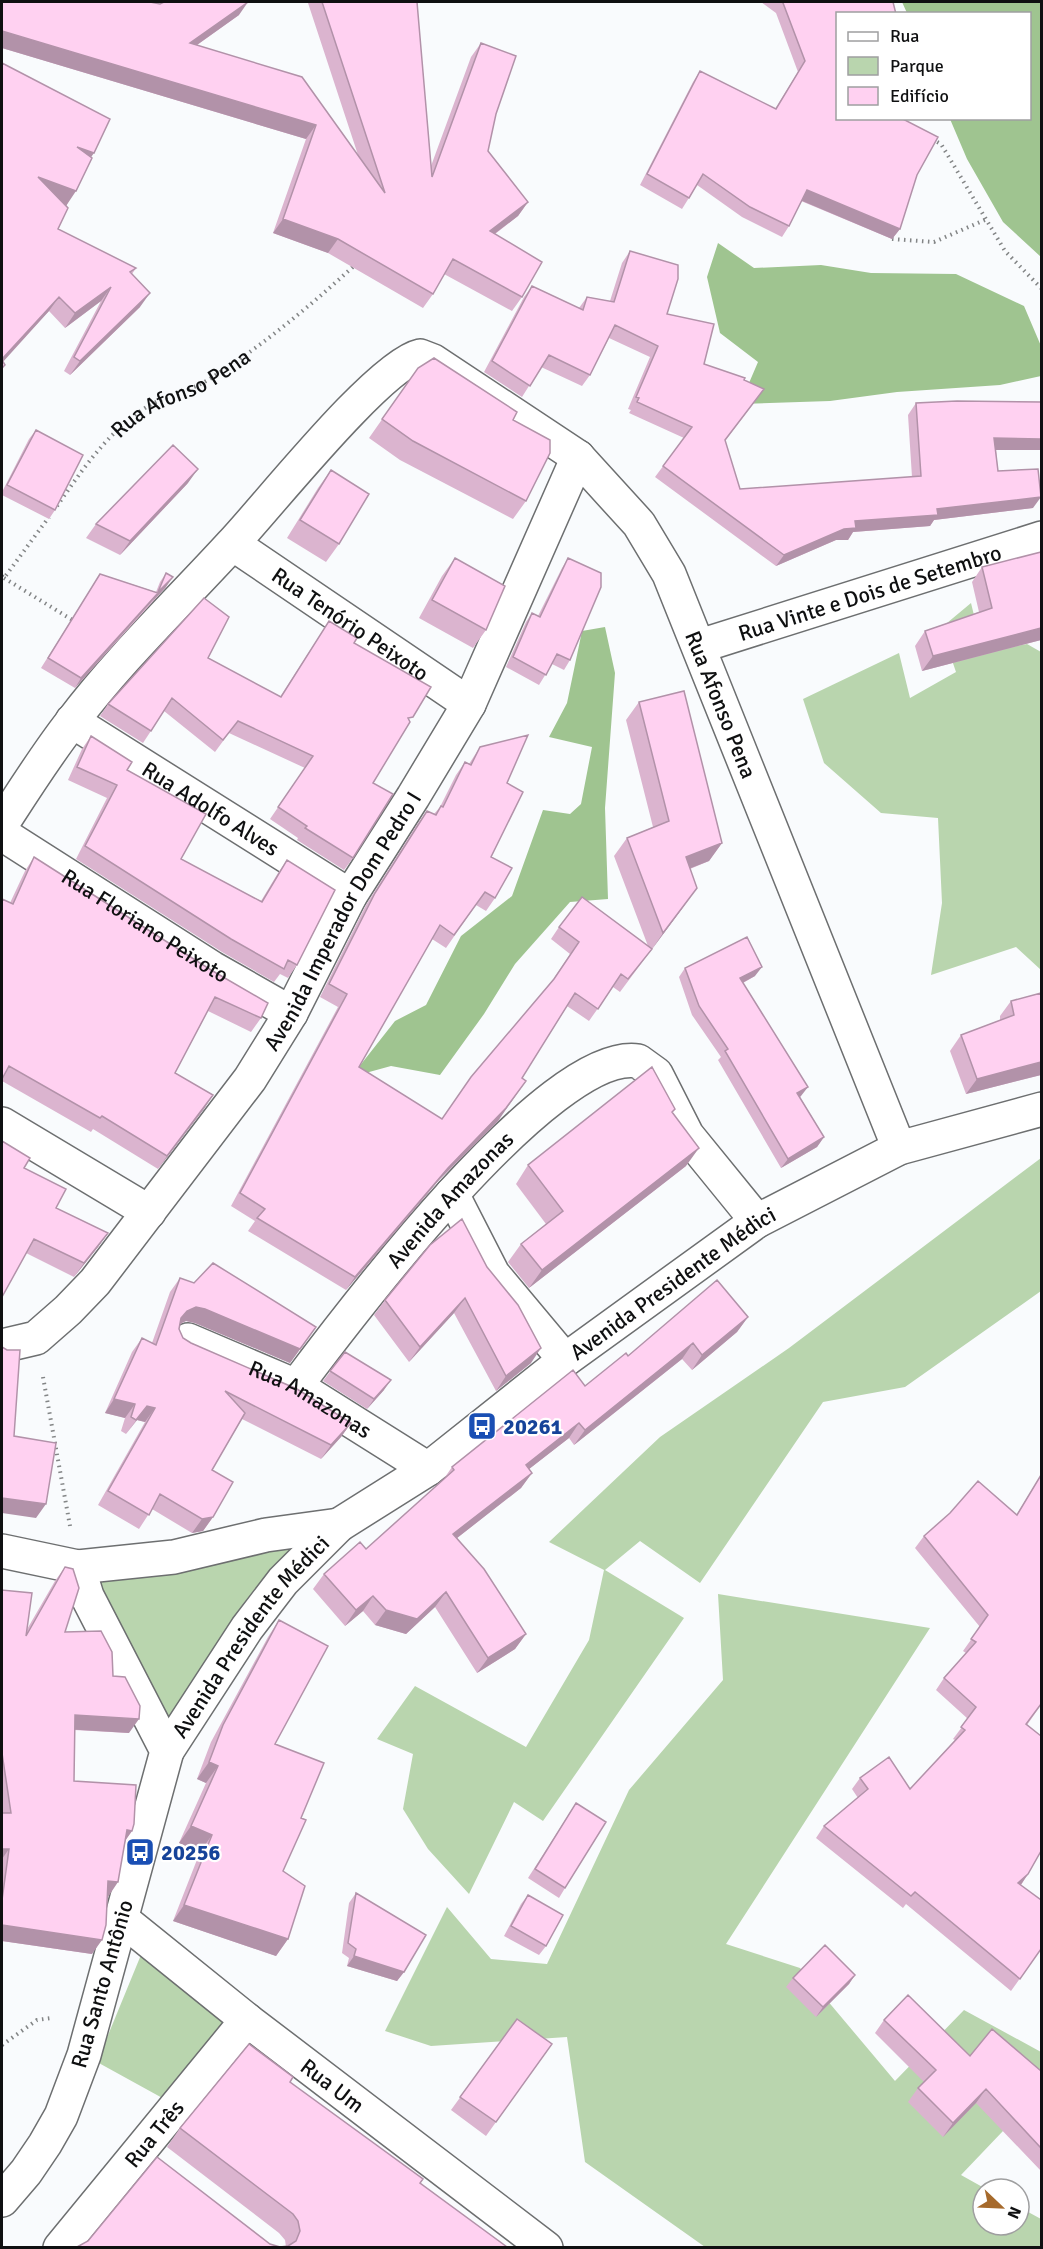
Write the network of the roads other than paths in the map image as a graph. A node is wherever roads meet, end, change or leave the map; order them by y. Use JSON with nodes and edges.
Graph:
{"nodes":[{"id":1,"x":578,"y":457,"type":"junction"},
{"id":2,"x":1041,"y":538,"type":"edge"},
{"id":3,"x":233,"y":544,"type":"junction"},
{"id":4,"x":700,"y":646,"type":"junction"},
{"id":5,"x":469,"y":704,"type":"junction"},
{"id":6,"x":72,"y":721,"type":"junction"},
{"id":7,"x":2,"y":824,"type":"edge"},
{"id":8,"x":2,"y":834,"type":"edge"},
{"id":9,"x":350,"y":896,"type":"junction"},
{"id":10,"x":291,"y":1013,"type":"junction"},
{"id":11,"x":1041,"y":1108,"type":"edge"},
{"id":12,"x":2,"y":1124,"type":"edge"},
{"id":13,"x":898,"y":1148,"type":"junction"},
{"id":14,"x":452,"y":1194,"type":"junction"},
{"id":15,"x":148,"y":1212,"type":"junction"},
{"id":16,"x":757,"y":1221,"type":"junction"},
{"id":17,"x":188,"y":1340,"type":"edge"},
{"id":18,"x":2,"y":1346,"type":"edge"},
{"id":19,"x":565,"y":1360,"type":"junction"},
{"id":20,"x":296,"y":1386,"type":"junction"},
{"id":21,"x":428,"y":1469,"type":"junction"},
{"id":22,"x":339,"y":1525,"type":"junction"},
{"id":23,"x":2,"y":1551,"type":"edge"},
{"id":24,"x":78,"y":1567,"type":"junction"},
{"id":25,"x":167,"y":1751,"type":"junction"},
{"id":26,"x":123,"y":1920,"type":"junction"},
{"id":27,"x":247,"y":2020,"type":"junction"},
{"id":28,"x":140,"y":2150,"type":"junction"},
{"id":29,"x":167,"y":2171,"type":"edge"},
{"id":30,"x":2,"y":2200,"type":"edge"},
{"id":31,"x":524,"y":2241,"type":"edge"},
{"id":32,"x":60,"y":2247,"type":"edge"}],
"edges":[{"from":1,"to":3,"type":"street","name":"Rua Afonso Pena"},
{"from":1,"to":4,"type":"street","name":"Rua Afonso Pena"},
{"from":1,"to":5,"type":"street","name":"Avenida Imperador Dom Pedro I"},
{"from":2,"to":4,"type":"street","name":"Rua Vinte e Dois de Setembro"},
{"from":3,"to":5,"type":"street","name":"Rua Tenório Peixoto"},
{"from":3,"to":6,"type":"street"},
{"from":4,"to":13,"type":"street","name":"Rua Afonso Pena"},
{"from":5,"to":9,"type":"street","name":"Avenida Imperador Dom Pedro I"},
{"from":6,"to":7,"type":"street"},
{"from":6,"to":9,"type":"street","name":"Rua Adolfo Alves"},
{"from":8,"to":10,"type":"street","name":"Rua Floriano Peixoto"},
{"from":9,"to":10,"type":"street","name":"Avenida Imperador Dom Pedro I"},
{"from":10,"to":15,"type":"street","name":"Avenida Imperador Dom Pedro I"},
{"from":11,"to":13,"type":"street","name":"Avenida Presidente Médici"},
{"from":12,"to":15,"type":"street"},
{"from":13,"to":16,"type":"street","name":"Avenida Presidente Médici"},
{"from":14,"to":16,"type":"street","name":"Avenida Amazonas"},
{"from":14,"to":19,"type":"street"},
{"from":14,"to":20,"type":"street","name":"Avenida Amazonas"},
{"from":15,"to":18,"type":"street","name":"Avenida Imperador Dom Pedro I"},
{"from":16,"to":19,"type":"street","name":"Avenida Presidente Médici"},
{"from":17,"to":20,"type":"street","name":"Rua Amazonas"},
{"from":19,"to":21,"type":"street","name":"Avenida Presidente Médici"},
{"from":20,"to":21,"type":"street","name":"Rua Amazonas"},
{"from":21,"to":22,"type":"street","name":"Avenida Presidente Médici"},
{"from":22,"to":24,"type":"street","name":"Avenida Presidente Médici"},
{"from":22,"to":25,"type":"street","name":"Avenida Presidente Médici"},
{"from":23,"to":24,"type":"street","name":"Avenida Presidente Médici"},
{"from":24,"to":25,"type":"street"},
{"from":25,"to":26,"type":"street","name":"Rua Santo Antônio"},
{"from":26,"to":27,"type":"street","name":"Rua Um"},
{"from":26,"to":30,"type":"street","name":"Rua Santo Antônio"},
{"from":27,"to":28,"type":"street","name":"Rua Três"},
{"from":27,"to":31,"type":"street","name":"Rua Um"},
{"from":28,"to":29,"type":"street"},
{"from":28,"to":32,"type":"street","name":"Rua Três"}]}
